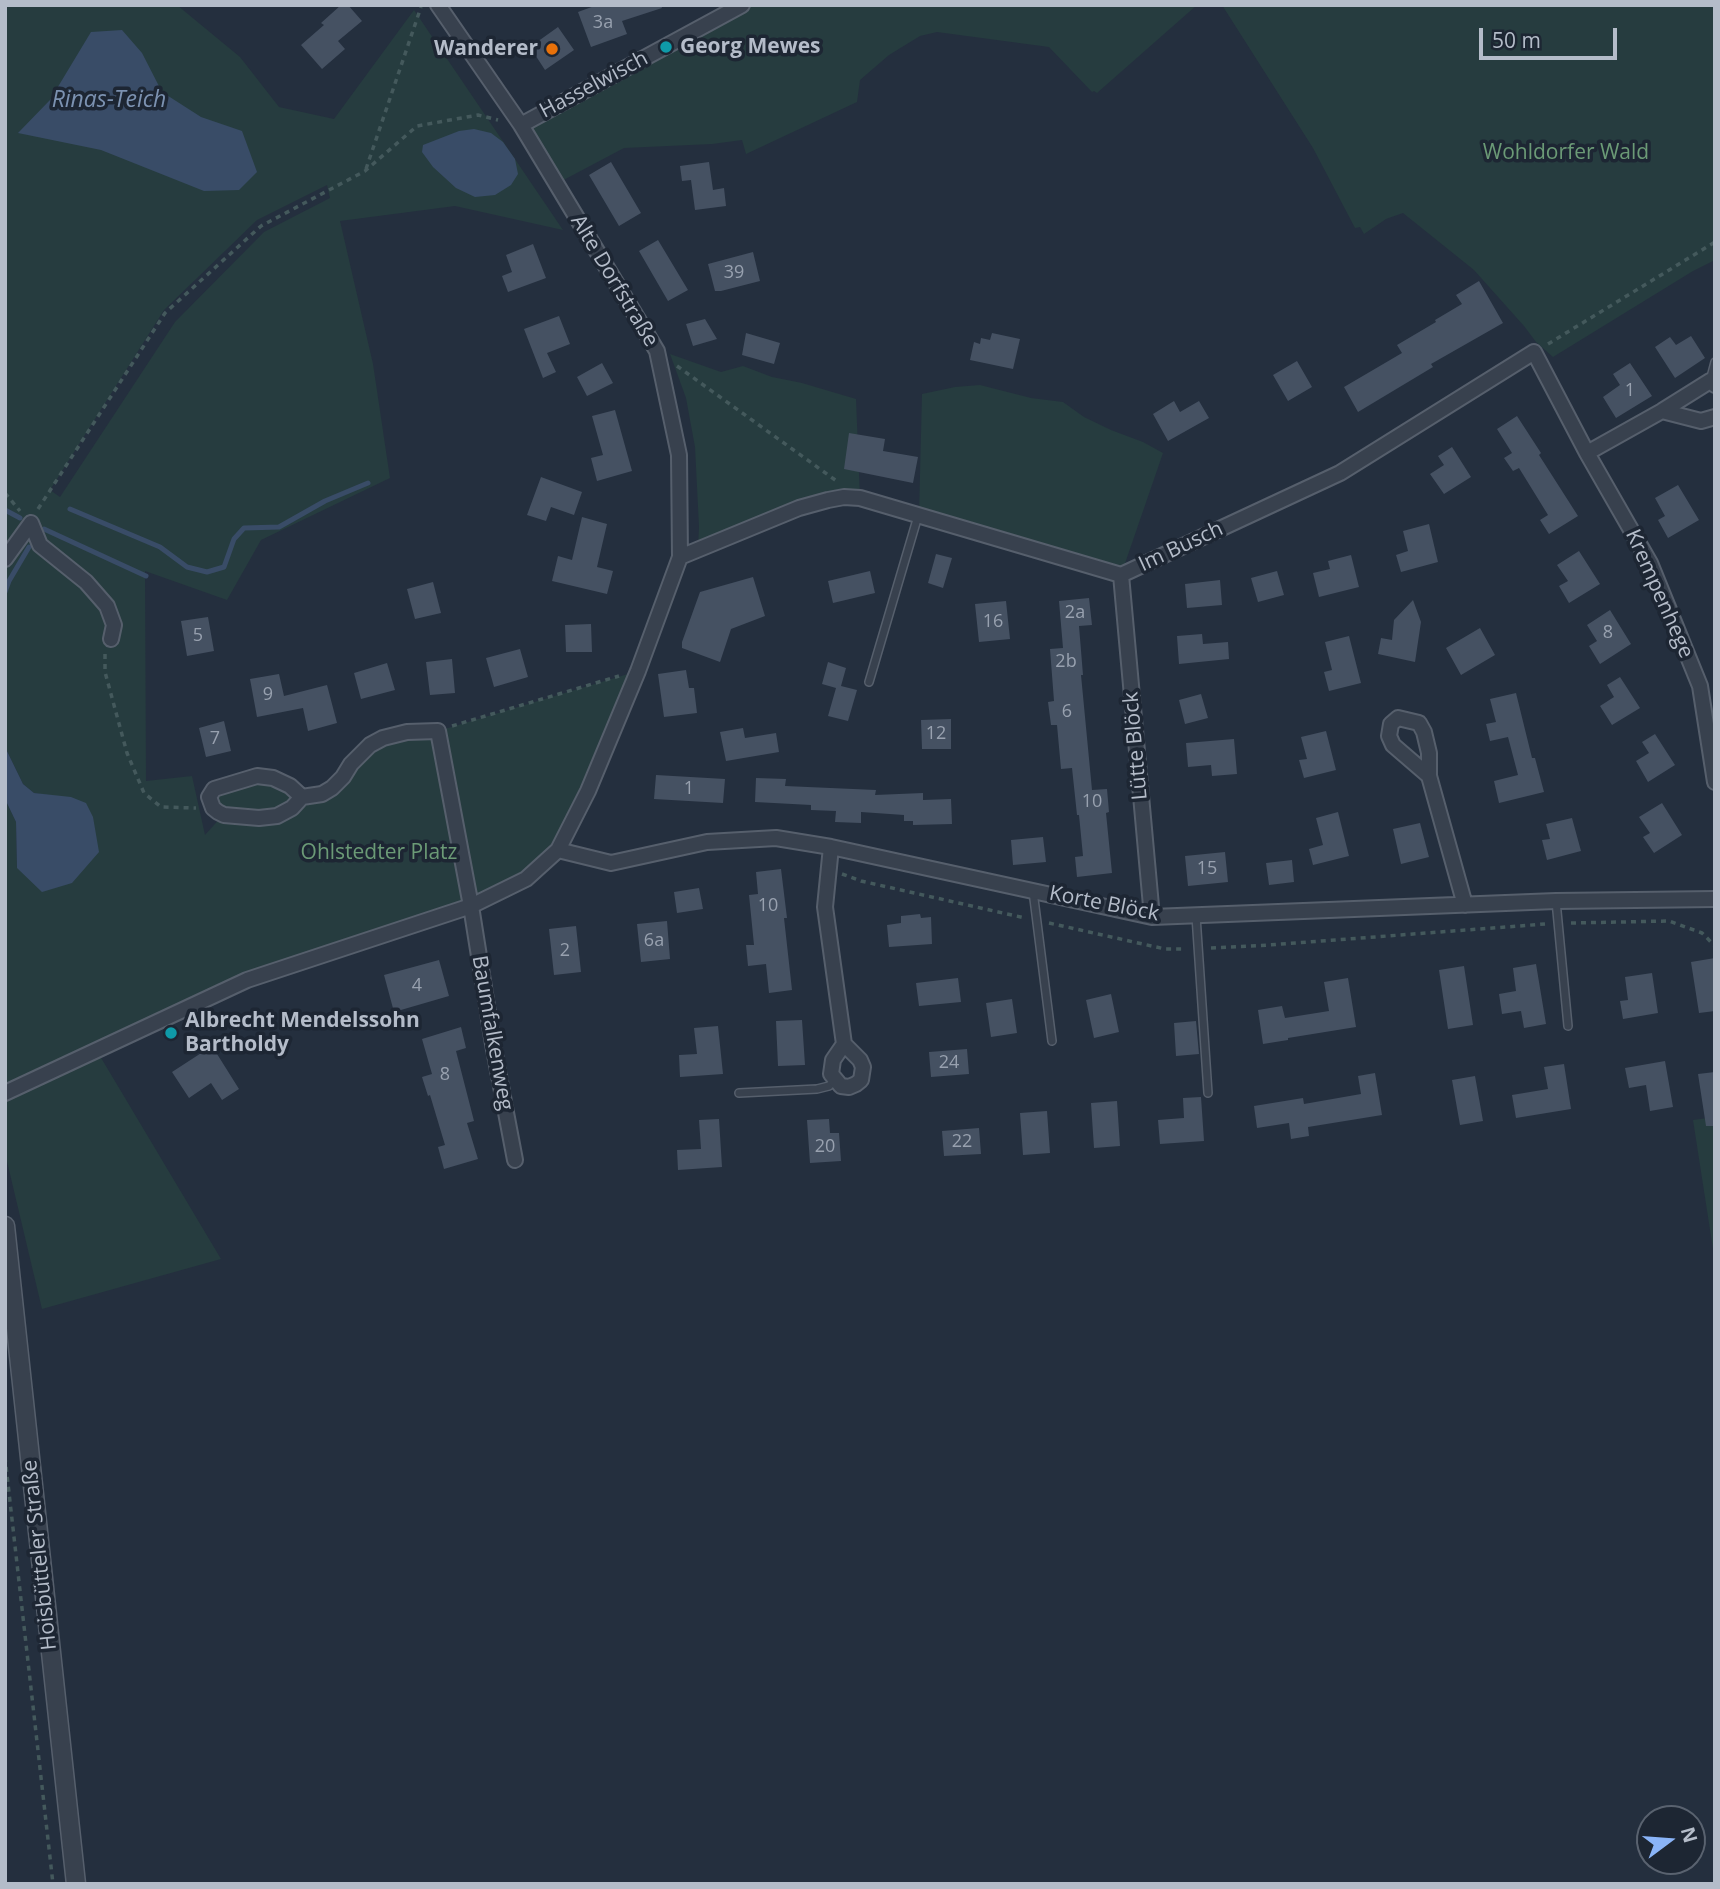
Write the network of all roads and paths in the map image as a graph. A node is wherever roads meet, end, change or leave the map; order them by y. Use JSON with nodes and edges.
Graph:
{"nodes":[{"id":1,"x":422,"y":5,"type":"edge"},
{"id":2,"x":438,"y":5,"type":"edge"},
{"id":3,"x":742,"y":5,"type":"edge"},
{"id":4,"x":521,"y":125,"type":"junction"},
{"id":5,"x":365,"y":171,"type":"junction"},
{"id":6,"x":5,"y":187,"type":"edge"},
{"id":7,"x":5,"y":194,"type":"edge"},
{"id":8,"x":1715,"y":242,"type":"edge"},
{"id":9,"x":657,"y":351,"type":"junction"},
{"id":10,"x":1534,"y":352,"type":"junction"},
{"id":11,"x":1715,"y":362,"type":"edge"},
{"id":12,"x":1712,"y":383,"type":"edge"},
{"id":13,"x":1662,"y":411,"type":"junction"},
{"id":14,"x":1715,"y":417,"type":"edge"},
{"id":15,"x":1587,"y":453,"type":"junction"},
{"id":16,"x":5,"y":493,"type":"edge"},
{"id":17,"x":860,"y":498,"type":"junction"},
{"id":18,"x":919,"y":515,"type":"junction"},
{"id":19,"x":31,"y":523,"type":"junction"},
{"id":20,"x":680,"y":557,"type":"junction"},
{"id":21,"x":5,"y":559,"type":"edge"},
{"id":22,"x":1121,"y":575,"type":"junction"},
{"id":23,"x":111,"y":639,"type":"joint"},
{"id":24,"x":638,"y":671,"type":"junction"},
{"id":25,"x":869,"y":682,"type":"dead end"},
{"id":26,"x":1709,"y":700,"type":"edge"},
{"id":27,"x":438,"y":731,"type":"junction"},
{"id":28,"x":1429,"y":776,"type":"dead end"},
{"id":29,"x":1715,"y":782,"type":"edge"},
{"id":30,"x":302,"y":797,"type":"junction"},
{"id":31,"x":210,"y":803,"type":"junction"},
{"id":32,"x":831,"y":847,"type":"junction"},
{"id":33,"x":558,"y":850,"type":"junction"},
{"id":34,"x":1033,"y":890,"type":"junction"},
{"id":35,"x":1715,"y":899,"type":"edge"},
{"id":36,"x":1556,"y":901,"type":"junction"},
{"id":37,"x":1465,"y":905,"type":"junction"},
{"id":38,"x":471,"y":906,"type":"junction"},
{"id":39,"x":1196,"y":916,"type":"junction"},
{"id":40,"x":1152,"y":918,"type":"junction"},
{"id":41,"x":1568,"y":1026,"type":"dead end"},
{"id":42,"x":1052,"y":1041,"type":"dead end"},
{"id":43,"x":844,"y":1044,"type":"junction"},
{"id":44,"x":835,"y":1080,"type":"junction"},
{"id":45,"x":5,"y":1093,"type":"edge"},
{"id":46,"x":740,"y":1093,"type":"dead end"},
{"id":47,"x":1208,"y":1093,"type":"dead end"},
{"id":48,"x":515,"y":1160,"type":"dead end"},
{"id":49,"x":5,"y":1227,"type":"edge"},
{"id":50,"x":5,"y":1457,"type":"edge"},
{"id":51,"x":53,"y":1884,"type":"edge"},
{"id":52,"x":76,"y":1884,"type":"edge"}],
"edges":[{"from":1,"to":5,"type":"path"},
{"from":2,"to":4,"type":"street","name":"Alte Dorfstraße"},
{"from":3,"to":4,"type":"street","name":"Hasselwisch"},
{"from":4,"to":5,"type":"path"},
{"from":4,"to":9,"type":"street","name":"Alte Dorfstraße"},
{"from":5,"to":19,"type":"path"},
{"from":6,"to":7,"type":"path"},
{"from":8,"to":10,"type":"path"},
{"from":9,"to":17,"type":"path"},
{"from":9,"to":20,"type":"street","name":"Alte Dorfstraße"},
{"from":10,"to":15,"type":"street","name":"Krempenhege"},
{"from":10,"to":22,"type":"street","name":"Im Busch"},
{"from":11,"to":12,"type":"lane"},
{"from":12,"to":13,"type":"street"},
{"from":13,"to":14,"type":"street"},
{"from":13,"to":15,"type":"street"},
{"from":15,"to":26,"type":"street","name":"Krempenhege"},
{"from":16,"to":19,"type":"path"},
{"from":17,"to":18,"type":"street","name":"Im Busch"},
{"from":17,"to":20,"type":"street","name":"Im Busch"},
{"from":18,"to":22,"type":"street","name":"Im Busch"},
{"from":18,"to":25,"type":"lane"},
{"from":19,"to":21,"type":"street"},
{"from":19,"to":23,"type":"street"},
{"from":20,"to":24,"type":"street","name":"Alte Dorfstraße"},
{"from":22,"to":40,"type":"street","name":"Lütte Blöck"},
{"from":23,"to":31,"type":"path"},
{"from":24,"to":27,"type":"path"},
{"from":24,"to":33,"type":"street"},
{"from":26,"to":29,"type":"street","name":"Krempenhege"},
{"from":27,"to":30,"type":"street"},
{"from":27,"to":38,"type":"street"},
{"from":28,"to":37,"type":"street"},
{"from":30,"to":31,"type":"street"},
{"from":30,"to":31,"type":"street"},
{"from":32,"to":33,"type":"street","name":"Korte Blöck"},
{"from":32,"to":34,"type":"street","name":"Korte Blöck"},
{"from":32,"to":43,"type":"street"},
{"from":33,"to":38,"type":"street"},
{"from":34,"to":40,"type":"street","name":"Korte Blöck"},
{"from":34,"to":42,"type":"lane"},
{"from":35,"to":36,"type":"street","name":"Korte Blöck"},
{"from":36,"to":37,"type":"street","name":"Korte Blöck"},
{"from":36,"to":41,"type":"lane"},
{"from":37,"to":39,"type":"street","name":"Korte Blöck"},
{"from":38,"to":45,"type":"street"},
{"from":38,"to":48,"type":"street","name":"Baumfalkenweg"},
{"from":39,"to":40,"type":"street","name":"Korte Blöck"},
{"from":39,"to":47,"type":"lane"},
{"from":43,"to":44,"type":"street"},
{"from":43,"to":44,"type":"street"},
{"from":44,"to":46,"type":"lane"},
{"from":49,"to":52,"type":"street","name":"Hoisbütteler Straße"},
{"from":50,"to":51,"type":"path"}]}
